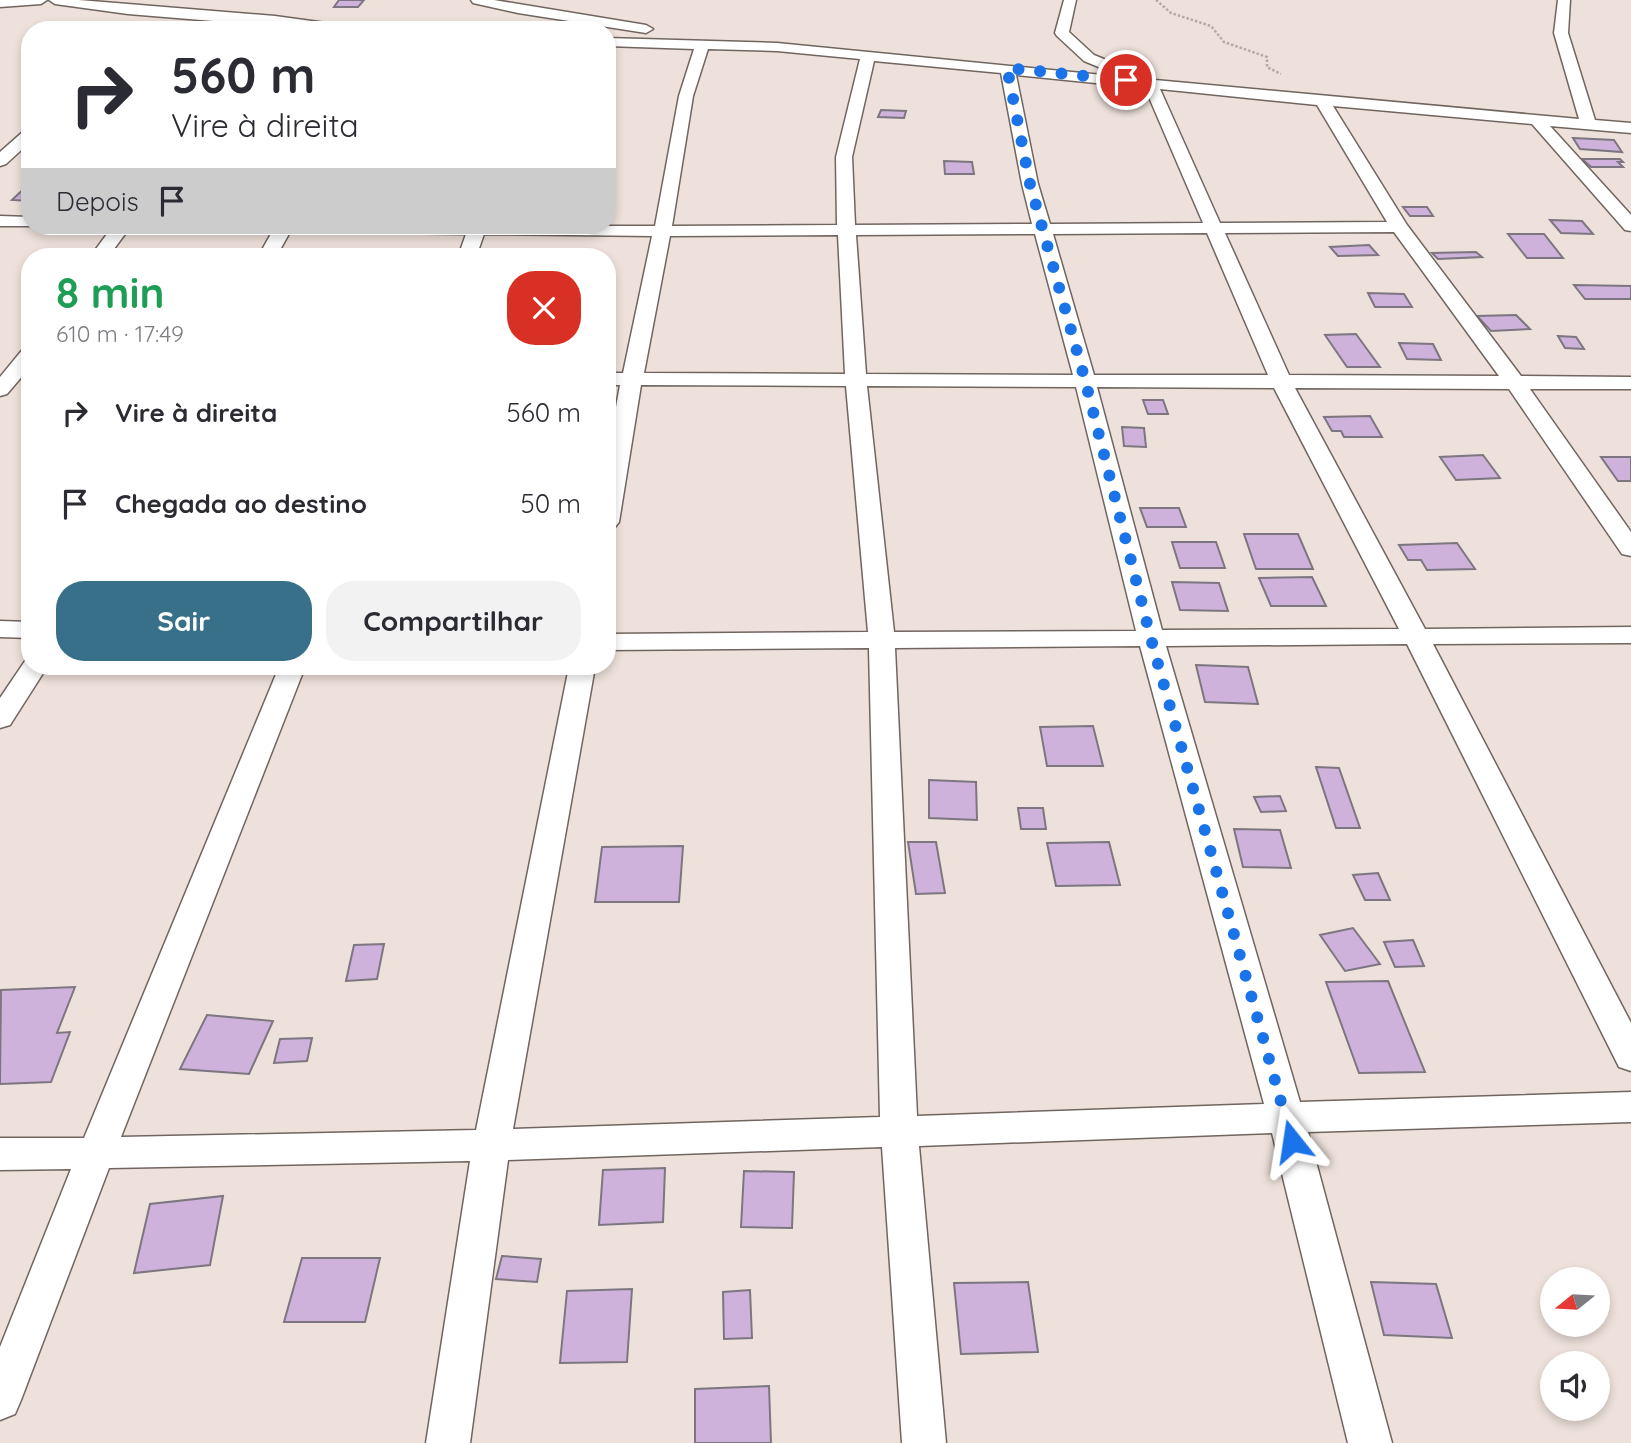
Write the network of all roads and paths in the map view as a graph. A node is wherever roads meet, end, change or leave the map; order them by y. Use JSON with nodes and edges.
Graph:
{"nodes":[{"id":1,"x":41,"y":0,"type":"edge"},
{"id":2,"x":55,"y":0,"type":"edge"},
{"id":3,"x":477,"y":0,"type":"edge"},
{"id":4,"x":1070,"y":0,"type":"edge"},
{"id":5,"x":1156,"y":0,"type":"edge"},
{"id":6,"x":1563,"y":0,"type":"edge"},
{"id":7,"x":23,"y":1,"type":"edge"},
{"id":8,"x":4,"y":9,"type":"edge"},
{"id":9,"x":158,"y":11,"type":"junction"},
{"id":10,"x":148,"y":21,"type":"edge"},
{"id":11,"x":270,"y":21,"type":"edge"},
{"id":12,"x":599,"y":21,"type":"edge"},
{"id":13,"x":616,"y":23,"type":"edge"},
{"id":14,"x":616,"y":43,"type":"edge"},
{"id":15,"x":702,"y":46,"type":"junction"},
{"id":16,"x":777,"y":47,"type":"junction"},
{"id":17,"x":868,"y":57,"type":"junction"},
{"id":18,"x":1007,"y":68,"type":"junction"},
{"id":19,"x":1284,"y":75,"type":"dead end"},
{"id":20,"x":1150,"y":83,"type":"junction"},
{"id":21,"x":1322,"y":101,"type":"junction"},
{"id":22,"x":1535,"y":120,"type":"junction"},
{"id":23,"x":1588,"y":124,"type":"junction"},
{"id":24,"x":1631,"y":128,"type":"edge"},
{"id":25,"x":21,"y":141,"type":"edge"},
{"id":26,"x":0,"y":161,"type":"edge"},
{"id":27,"x":0,"y":221,"type":"edge"},
{"id":28,"x":21,"y":222,"type":"edge"},
{"id":29,"x":1631,"y":226,"type":"edge"},
{"id":30,"x":1399,"y":227,"type":"junction"},
{"id":31,"x":849,"y":229,"type":"junction"},
{"id":32,"x":1043,"y":229,"type":"junction"},
{"id":33,"x":1214,"y":229,"type":"junction"},
{"id":34,"x":616,"y":230,"type":"edge"},
{"id":35,"x":661,"y":231,"type":"junction"},
{"id":36,"x":19,"y":365,"type":"edge"},
{"id":37,"x":616,"y":379,"type":"edge"},
{"id":38,"x":632,"y":379,"type":"junction"},
{"id":39,"x":856,"y":379,"type":"junction"},
{"id":40,"x":1085,"y":380,"type":"junction"},
{"id":41,"x":1282,"y":383,"type":"junction"},
{"id":42,"x":1515,"y":383,"type":"junction"},
{"id":43,"x":1631,"y":383,"type":"edge"},
{"id":44,"x":0,"y":390,"type":"edge"},
{"id":45,"x":616,"y":471,"type":"edge"},
{"id":46,"x":1631,"y":549,"type":"edge"},
{"id":47,"x":0,"y":629,"type":"edge"},
{"id":48,"x":21,"y":630,"type":"edge"},
{"id":49,"x":1631,"y":635,"type":"edge"},
{"id":50,"x":1416,"y":636,"type":"junction"},
{"id":51,"x":1151,"y":639,"type":"junction"},
{"id":52,"x":882,"y":640,"type":"junction"},
{"id":53,"x":616,"y":642,"type":"edge"},
{"id":54,"x":29,"y":675,"type":"edge"},
{"id":55,"x":289,"y":675,"type":"edge"},
{"id":56,"x":580,"y":675,"type":"edge"},
{"id":57,"x":0,"y":719,"type":"edge"},
{"id":58,"x":1631,"y":1057,"type":"edge"},
{"id":59,"x":1631,"y":1107,"type":"edge"},
{"id":60,"x":1286,"y":1116,"type":"junction"},
{"id":61,"x":899,"y":1132,"type":"junction"},
{"id":62,"x":491,"y":1146,"type":"junction"},
{"id":63,"x":96,"y":1153,"type":"junction"},
{"id":64,"x":0,"y":1154,"type":"edge"},
{"id":65,"x":0,"y":1400,"type":"edge"},
{"id":66,"x":448,"y":1443,"type":"edge"},
{"id":67,"x":923,"y":1443,"type":"edge"},
{"id":68,"x":1370,"y":1443,"type":"edge"}],
"edges":[{"from":1,"to":7,"type":"street"},
{"from":2,"to":9,"type":"street"},
{"from":3,"to":12,"type":"street"},
{"from":4,"to":20,"type":"street"},
{"from":5,"to":19,"type":"path"},
{"from":6,"to":23,"type":"street"},
{"from":7,"to":8,"type":"street"},
{"from":9,"to":10,"type":"street"},
{"from":9,"to":11,"type":"street"},
{"from":13,"to":16,"type":"street"},
{"from":14,"to":15,"type":"street"},
{"from":15,"to":16,"type":"street"},
{"from":15,"to":35,"type":"street"},
{"from":16,"to":17,"type":"street"},
{"from":17,"to":18,"type":"street"},
{"from":17,"to":31,"type":"street"},
{"from":18,"to":20,"type":"street"},
{"from":18,"to":32,"type":"street"},
{"from":20,"to":21,"type":"street"},
{"from":20,"to":33,"type":"street"},
{"from":21,"to":22,"type":"street"},
{"from":21,"to":30,"type":"street"},
{"from":22,"to":23,"type":"street"},
{"from":22,"to":29,"type":"street"},
{"from":23,"to":24,"type":"street"},
{"from":25,"to":26,"type":"street"},
{"from":27,"to":28,"type":"street"},
{"from":30,"to":33,"type":"street"},
{"from":30,"to":42,"type":"street"},
{"from":31,"to":32,"type":"street"},
{"from":31,"to":35,"type":"street"},
{"from":31,"to":39,"type":"street"},
{"from":32,"to":33,"type":"street"},
{"from":32,"to":40,"type":"street"},
{"from":33,"to":41,"type":"street"},
{"from":34,"to":35,"type":"street"},
{"from":35,"to":38,"type":"street"},
{"from":36,"to":44,"type":"street"},
{"from":37,"to":38,"type":"street"},
{"from":38,"to":39,"type":"street"},
{"from":38,"to":45,"type":"street"},
{"from":39,"to":40,"type":"street"},
{"from":39,"to":52,"type":"street"},
{"from":40,"to":41,"type":"street"},
{"from":40,"to":51,"type":"street"},
{"from":41,"to":42,"type":"street"},
{"from":41,"to":50,"type":"street"},
{"from":42,"to":43,"type":"street"},
{"from":42,"to":46,"type":"street"},
{"from":47,"to":48,"type":"street"},
{"from":49,"to":50,"type":"street"},
{"from":50,"to":51,"type":"street"},
{"from":50,"to":58,"type":"street"},
{"from":51,"to":52,"type":"street"},
{"from":51,"to":60,"type":"street"},
{"from":52,"to":53,"type":"street"},
{"from":52,"to":61,"type":"street"},
{"from":54,"to":57,"type":"street"},
{"from":55,"to":63,"type":"street"},
{"from":56,"to":62,"type":"street"},
{"from":59,"to":60,"type":"street"},
{"from":60,"to":61,"type":"street"},
{"from":60,"to":68,"type":"street"},
{"from":61,"to":62,"type":"street"},
{"from":61,"to":67,"type":"street"},
{"from":62,"to":63,"type":"street"},
{"from":62,"to":66,"type":"street"},
{"from":63,"to":64,"type":"street"},
{"from":63,"to":65,"type":"street"}]}
